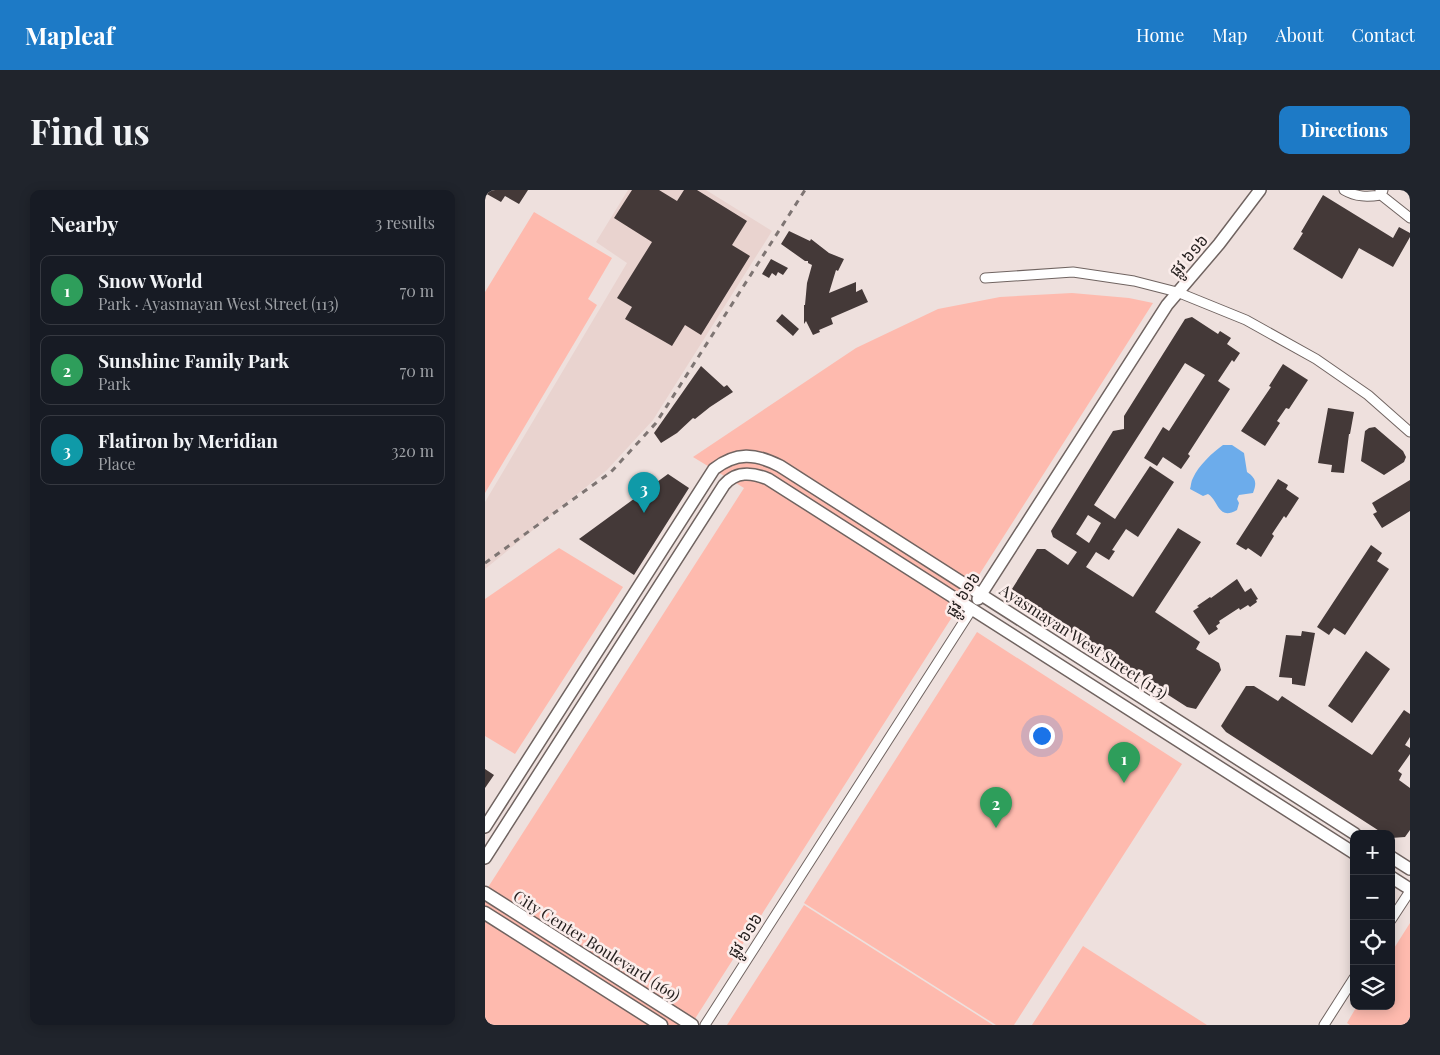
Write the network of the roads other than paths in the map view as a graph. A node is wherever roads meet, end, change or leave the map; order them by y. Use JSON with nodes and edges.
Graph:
{"nodes":[{"id":1,"x":1260,"y":190,"type":"edge"},
{"id":2,"x":1344,"y":190,"type":"edge"},
{"id":3,"x":1381,"y":192,"type":"edge"},
{"id":4,"x":1410,"y":218,"type":"edge"},
{"id":5,"x":985,"y":278,"type":"dead end"},
{"id":6,"x":1177,"y":292,"type":"junction"},
{"id":7,"x":1410,"y":432,"type":"edge"},
{"id":8,"x":866,"y":521,"type":"junction"},
{"id":9,"x":857,"y":536,"type":"junction"},
{"id":10,"x":981,"y":594,"type":"junction"},
{"id":11,"x":971,"y":609,"type":"junction"},
{"id":12,"x":611,"y":630,"type":"junction"},
{"id":13,"x":625,"y":639,"type":"junction"},
{"id":14,"x":1137,"y":694,"type":"junction"},
{"id":15,"x":1128,"y":709,"type":"junction"},
{"id":16,"x":529,"y":758,"type":"junction"},
{"id":17,"x":543,"y":767,"type":"junction"},
{"id":18,"x":1331,"y":819,"type":"junction"},
{"id":19,"x":485,"y":828,"type":"edge"},
{"id":20,"x":1350,"y":831,"type":"edge"},
{"id":21,"x":1322,"y":833,"type":"junction"},
{"id":22,"x":1350,"y":850,"type":"edge"},
{"id":23,"x":485,"y":858,"type":"edge"},
{"id":24,"x":1395,"y":860,"type":"edge"},
{"id":25,"x":1410,"y":869,"type":"edge"},
{"id":26,"x":1395,"y":880,"type":"edge"},
{"id":27,"x":1410,"y":890,"type":"edge"},
{"id":28,"x":485,"y":893,"type":"edge"},
{"id":29,"x":485,"y":913,"type":"edge"},
{"id":30,"x":1395,"y":914,"type":"edge"},
{"id":31,"x":1350,"y":984,"type":"edge"},
{"id":32,"x":661,"y":1025,"type":"edge"},
{"id":33,"x":692,"y":1025,"type":"edge"},
{"id":34,"x":705,"y":1025,"type":"edge"},
{"id":35,"x":1324,"y":1025,"type":"edge"}],
"edges":[{"from":1,"to":6,"type":"street","name":"ផ្លូវ ៦១៦"},
{"from":2,"to":3,"type":"street"},
{"from":3,"to":4,"type":"street"},
{"from":5,"to":6,"type":"street"},
{"from":6,"to":7,"type":"street"},
{"from":6,"to":10,"type":"street","name":"ផ្លូវ ៦១៦"},
{"from":8,"to":9,"type":"street"},
{"from":8,"to":10,"type":"street","name":"Ayasmayan West Street (113)"},
{"from":8,"to":12,"type":"street","name":"Ayasmayan West Street (113)"},
{"from":9,"to":11,"type":"street","name":"Ayasmayan West Street (113)"},
{"from":9,"to":13,"type":"street","name":"Ayasmayan West Street (113)"},
{"from":10,"to":11,"type":"street","name":"ផ្លូវ ៦១៦"},
{"from":10,"to":14,"type":"street","name":"Ayasmayan West Street (113)"},
{"from":11,"to":15,"type":"street","name":"Ayasmayan West Street (113)"},
{"from":11,"to":34,"type":"street","name":"ផ្លូវ ៦១៦"},
{"from":12,"to":13,"type":"street"},
{"from":12,"to":16,"type":"street"},
{"from":13,"to":17,"type":"street"},
{"from":14,"to":15,"type":"street"},
{"from":14,"to":18,"type":"street","name":"Ayasmayan West Street (113)"},
{"from":15,"to":21,"type":"street","name":"Ayasmayan West Street (113)"},
{"from":16,"to":17,"type":"street"},
{"from":16,"to":19,"type":"street"},
{"from":17,"to":23,"type":"street"},
{"from":18,"to":20,"type":"street","name":"Ayasmayan West Street (113)"},
{"from":18,"to":21,"type":"street"},
{"from":21,"to":22,"type":"street","name":"Ayasmayan West Street (113)"},
{"from":24,"to":25,"type":"street"},
{"from":26,"to":27,"type":"street"},
{"from":27,"to":30,"type":"street"},
{"from":28,"to":33,"type":"main road","name":"City Center Boulevard (169)"},
{"from":29,"to":32,"type":"main road","name":"City Center Boulevard (169)"},
{"from":31,"to":35,"type":"street"}]}
